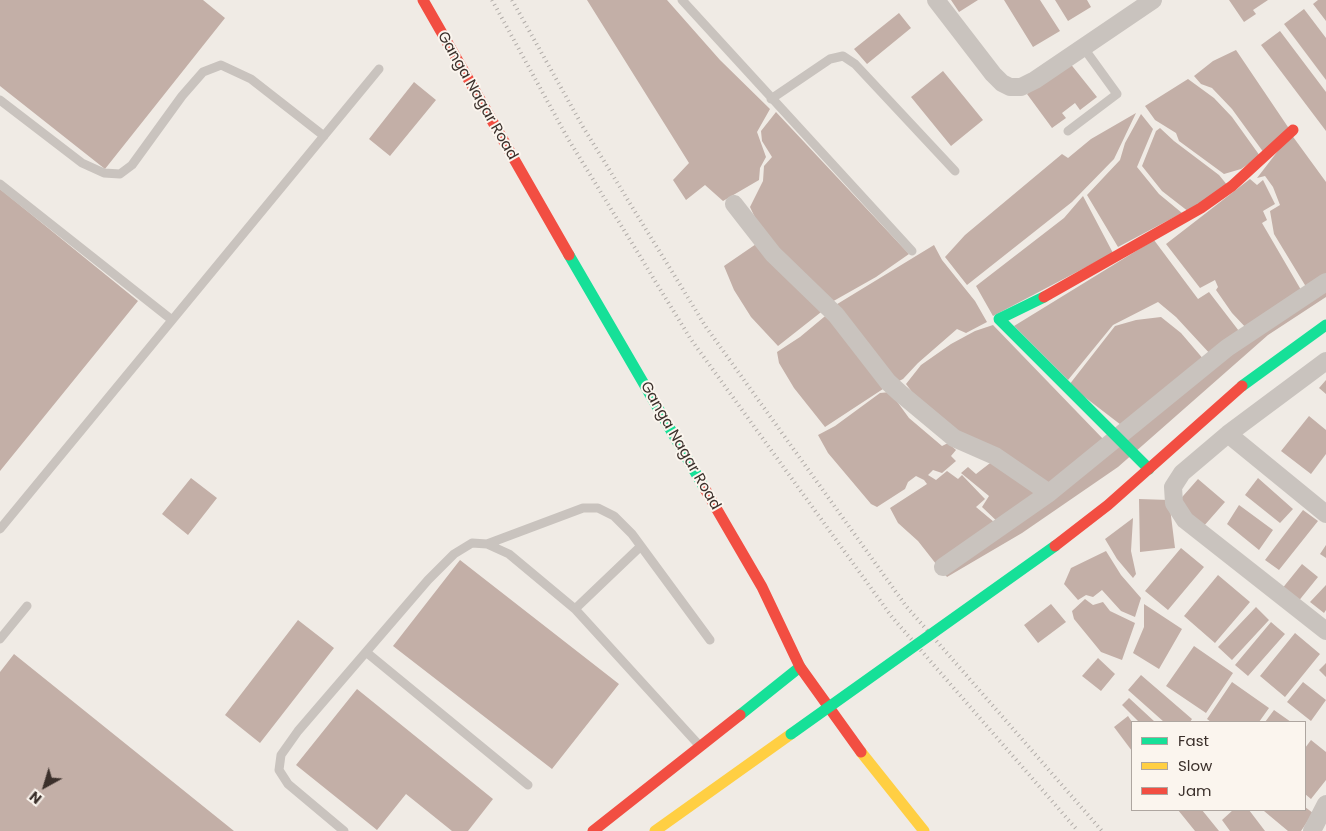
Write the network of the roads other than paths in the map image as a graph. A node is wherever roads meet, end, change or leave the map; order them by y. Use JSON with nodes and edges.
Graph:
{"nodes":[{"id":1,"x":422,"y":0,"type":"edge"},
{"id":2,"x":682,"y":0,"type":"edge"},
{"id":3,"x":936,"y":0,"type":"edge"},
{"id":4,"x":1153,"y":0,"type":"edge"},
{"id":5,"x":1084,"y":47,"type":"junction"},
{"id":6,"x":379,"y":69,"type":"dead end"},
{"id":7,"x":771,"y":99,"type":"junction"},
{"id":8,"x":0,"y":100,"type":"edge"},
{"id":9,"x":1293,"y":130,"type":"dead end"},
{"id":10,"x":1068,"y":131,"type":"dead end"},
{"id":11,"x":324,"y":136,"type":"junction"},
{"id":12,"x":955,"y":172,"type":"dead end"},
{"id":13,"x":0,"y":184,"type":"edge"},
{"id":14,"x":734,"y":204,"type":"dead end"},
{"id":15,"x":912,"y":251,"type":"dead end"},
{"id":16,"x":1326,"y":282,"type":"edge"},
{"id":17,"x":172,"y":320,"type":"junction"},
{"id":18,"x":1326,"y":325,"type":"edge"},
{"id":19,"x":1326,"y":361,"type":"edge"},
{"id":20,"x":1228,"y":434,"type":"junction"},
{"id":21,"x":1117,"y":438,"type":"junction"},
{"id":22,"x":1148,"y":469,"type":"junction"},
{"id":23,"x":1049,"y":493,"type":"junction"},
{"id":24,"x":1326,"y":514,"type":"edge"},
{"id":25,"x":4,"y":518,"type":"edge"},
{"id":26,"x":0,"y":529,"type":"edge"},
{"id":27,"x":487,"y":544,"type":"junction"},
{"id":28,"x":641,"y":546,"type":"junction"},
{"id":29,"x":943,"y":567,"type":"dead end"},
{"id":30,"x":27,"y":606,"type":"dead end"},
{"id":31,"x":575,"y":609,"type":"junction"},
{"id":32,"x":1326,"y":631,"type":"edge"},
{"id":33,"x":0,"y":639,"type":"edge"},
{"id":34,"x":710,"y":640,"type":"dead end"},
{"id":35,"x":366,"y":652,"type":"junction"},
{"id":36,"x":800,"y":667,"type":"junction"},
{"id":37,"x":700,"y":747,"type":"junction"},
{"id":38,"x":528,"y":785,"type":"dead end"},
{"id":39,"x":1326,"y":804,"type":"edge"},
{"id":40,"x":1314,"y":830,"type":"edge"},
{"id":41,"x":344,"y":831,"type":"edge"},
{"id":42,"x":593,"y":831,"type":"edge"},
{"id":43,"x":655,"y":831,"type":"edge"},
{"id":44,"x":924,"y":831,"type":"edge"}],
"edges":[{"from":1,"to":36,"type":"street","name":"Ganga Nagar Road"},
{"from":2,"to":7,"type":"lane"},
{"from":3,"to":5,"type":"street"},
{"from":4,"to":5,"type":"street"},
{"from":5,"to":10,"type":"lane"},
{"from":6,"to":11,"type":"lane"},
{"from":7,"to":12,"type":"lane"},
{"from":7,"to":15,"type":"lane"},
{"from":8,"to":11,"type":"lane"},
{"from":9,"to":21,"type":"street"},
{"from":11,"to":17,"type":"lane"},
{"from":13,"to":17,"type":"lane"},
{"from":14,"to":23,"type":"street"},
{"from":16,"to":21,"type":"street"},
{"from":17,"to":25,"type":"lane"},
{"from":18,"to":22,"type":"street","bridge":true},
{"from":19,"to":20,"type":"street"},
{"from":20,"to":24,"type":"street"},
{"from":20,"to":32,"type":"street"},
{"from":21,"to":22,"type":"street"},
{"from":21,"to":23,"type":"street"},
{"from":22,"to":43,"type":"street","bridge":true},
{"from":23,"to":29,"type":"street"},
{"from":25,"to":26,"type":"lane"},
{"from":27,"to":28,"type":"lane"},
{"from":27,"to":31,"type":"lane"},
{"from":27,"to":35,"type":"lane"},
{"from":28,"to":31,"type":"lane"},
{"from":28,"to":34,"type":"lane"},
{"from":30,"to":33,"type":"lane"},
{"from":31,"to":37,"type":"lane"},
{"from":35,"to":38,"type":"lane"},
{"from":35,"to":41,"type":"lane"},
{"from":36,"to":37,"type":"street"},
{"from":36,"to":44,"type":"street","name":"Ganga Nagar Road"},
{"from":37,"to":42,"type":"street"},
{"from":39,"to":40,"type":"street"}]}
